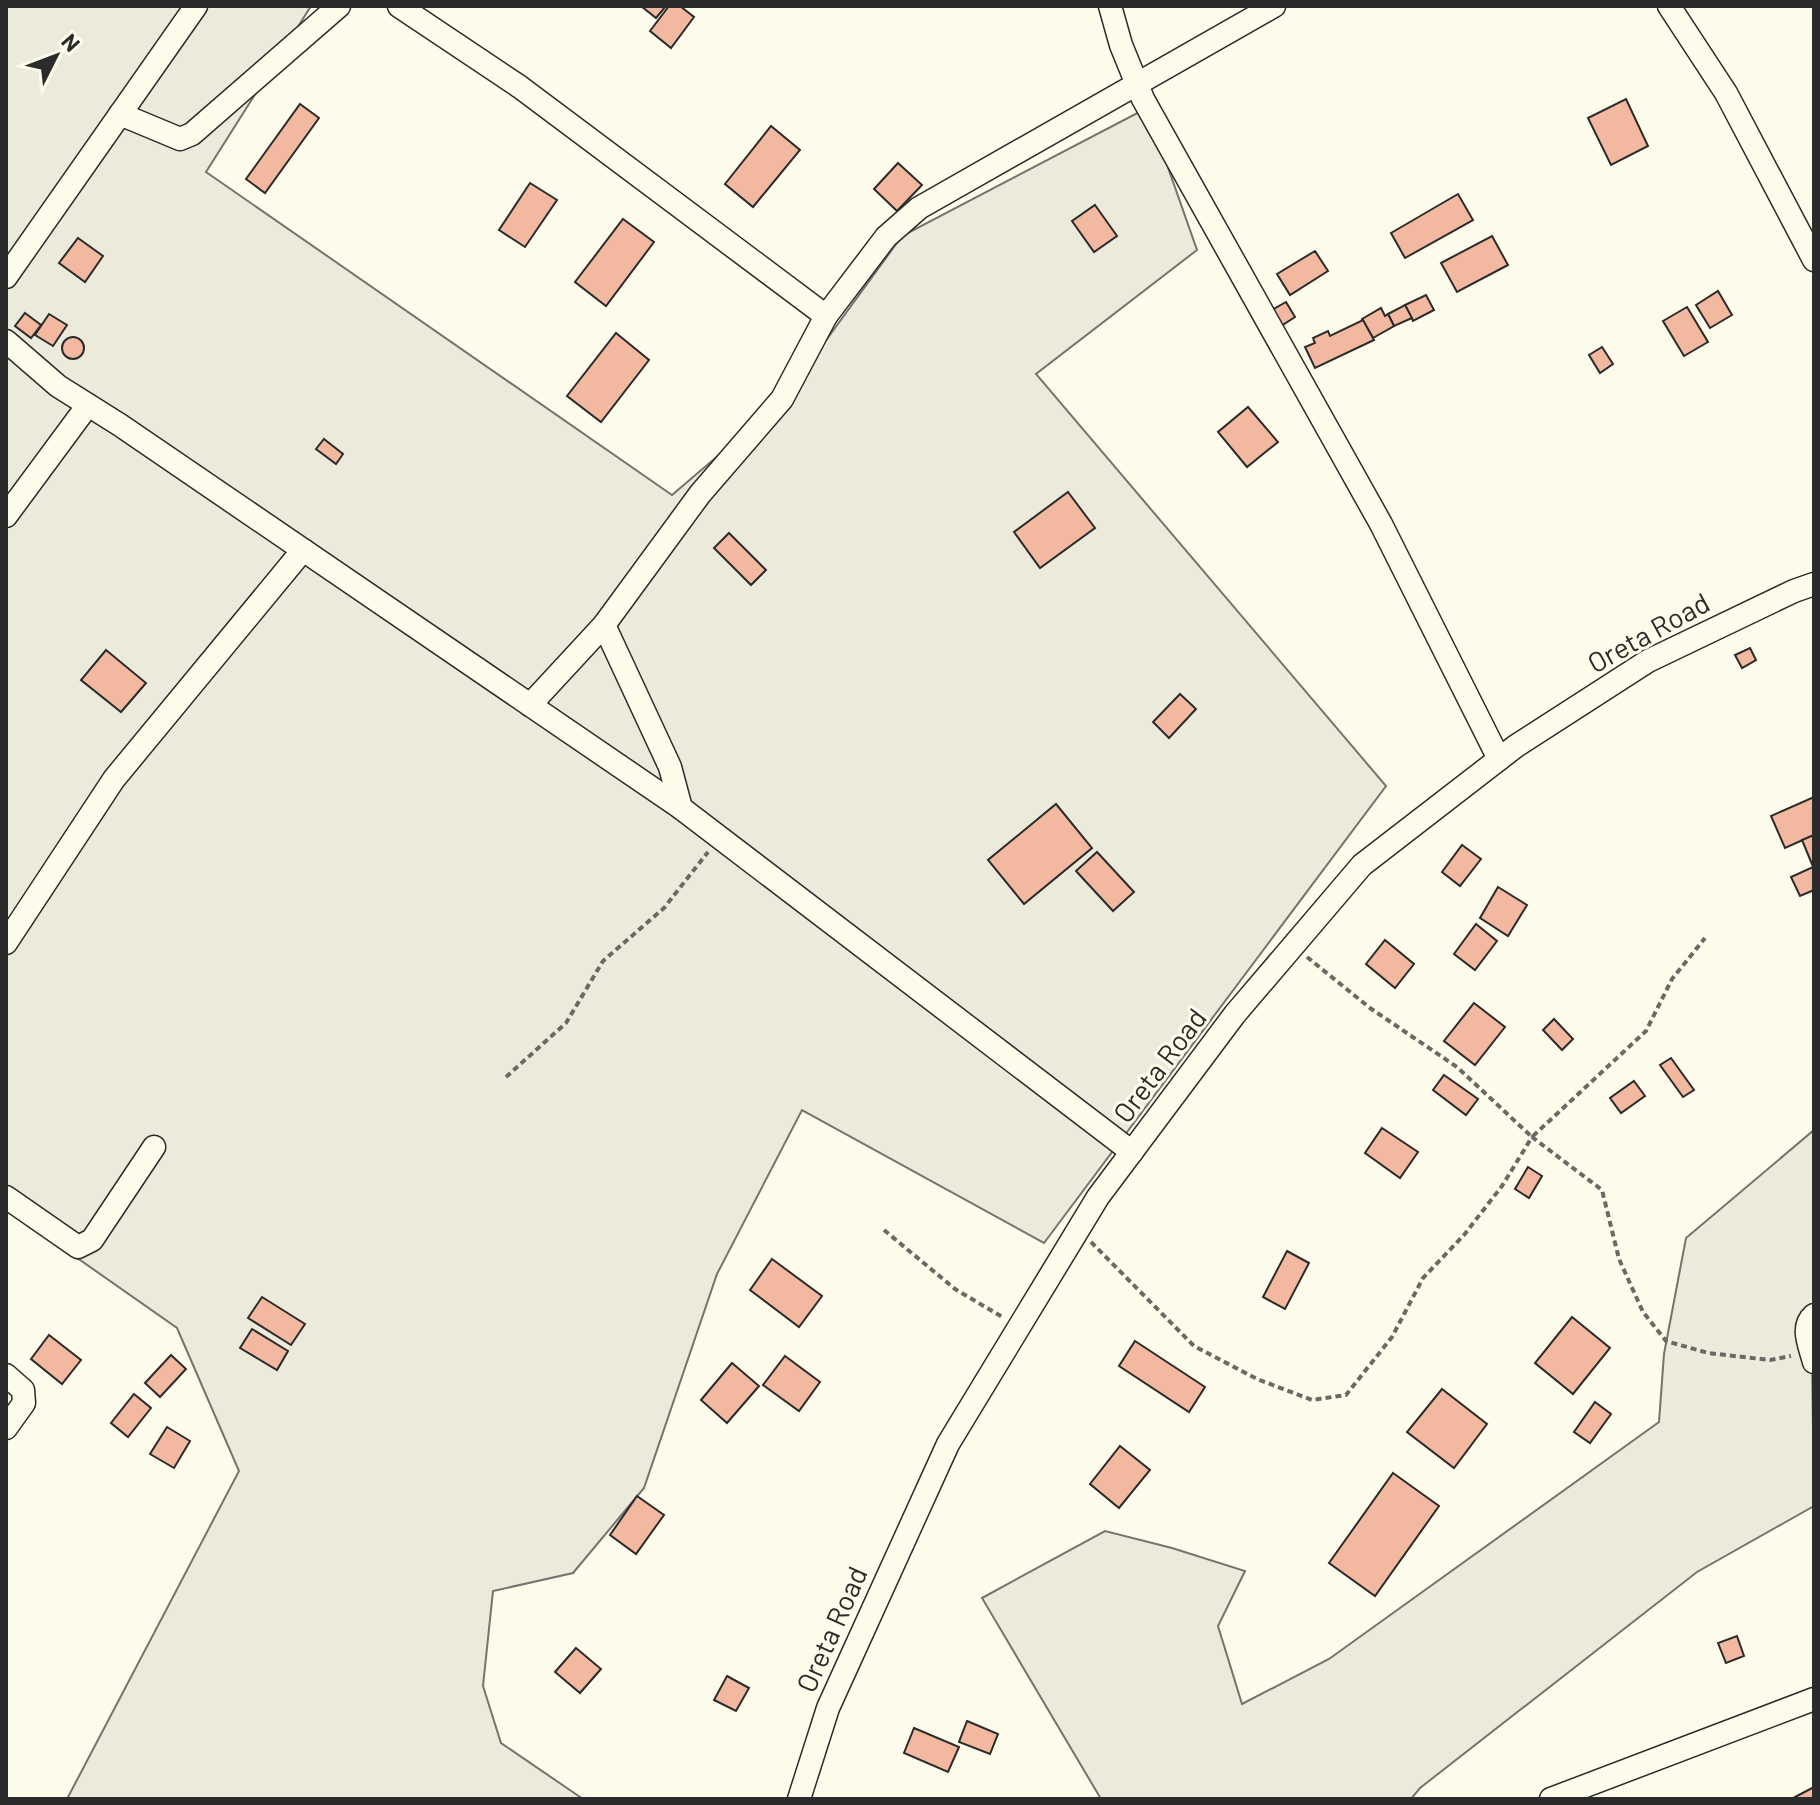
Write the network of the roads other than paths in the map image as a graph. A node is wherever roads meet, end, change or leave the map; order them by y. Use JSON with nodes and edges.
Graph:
{"nodes":[{"id":1,"x":196,"y":6,"type":"edge"},
{"id":2,"x":339,"y":6,"type":"edge"},
{"id":3,"x":399,"y":6,"type":"edge"},
{"id":4,"x":1110,"y":6,"type":"edge"},
{"id":5,"x":1274,"y":6,"type":"edge"},
{"id":6,"x":1669,"y":6,"type":"edge"},
{"id":7,"x":1138,"y":86,"type":"junction"},
{"id":8,"x":120,"y":114,"type":"junction"},
{"id":9,"x":1814,"y":260,"type":"edge"},
{"id":10,"x":6,"y":277,"type":"edge"},
{"id":11,"x":826,"y":316,"type":"junction"},
{"id":12,"x":6,"y":341,"type":"edge"},
{"id":13,"x":88,"y":405,"type":"junction"},
{"id":14,"x":6,"y":516,"type":"edge"},
{"id":15,"x":303,"y":550,"type":"junction"},
{"id":16,"x":1814,"y":584,"type":"edge"},
{"id":17,"x":604,"y":625,"type":"junction"},
{"id":18,"x":530,"y":705,"type":"junction"},
{"id":19,"x":660,"y":748,"type":"junction"},
{"id":20,"x":1499,"y":759,"type":"junction"},
{"id":21,"x":637,"y":777,"type":"junction"},
{"id":22,"x":681,"y":808,"type":"junction"},
{"id":23,"x":6,"y":943,"type":"edge"},
{"id":24,"x":154,"y":1147,"type":"dead end"},
{"id":25,"x":1132,"y":1152,"type":"junction"},
{"id":26,"x":6,"y":1197,"type":"edge"},
{"id":27,"x":1814,"y":1315,"type":"edge"},
{"id":28,"x":1813,"y":1357,"type":"edge"},
{"id":29,"x":6,"y":1375,"type":"edge"},
{"id":30,"x":6,"y":1428,"type":"edge"},
{"id":31,"x":1814,"y":1699,"type":"edge"},
{"id":32,"x":799,"y":1799,"type":"edge"},
{"id":33,"x":1551,"y":1799,"type":"edge"}],
"edges":[{"from":1,"to":8,"type":"street"},
{"from":2,"to":8,"type":"street"},
{"from":3,"to":11,"type":"street"},
{"from":4,"to":7,"type":"street"},
{"from":5,"to":7,"type":"street"},
{"from":6,"to":9,"type":"street"},
{"from":7,"to":11,"type":"street"},
{"from":7,"to":20,"type":"street"},
{"from":8,"to":10,"type":"street"},
{"from":11,"to":17,"type":"street"},
{"from":12,"to":13,"type":"street"},
{"from":13,"to":14,"type":"street"},
{"from":13,"to":15,"type":"street"},
{"from":15,"to":18,"type":"street"},
{"from":15,"to":23,"type":"street"},
{"from":16,"to":20,"type":"street","name":"Oreta Road"},
{"from":17,"to":18,"type":"street"},
{"from":17,"to":19,"type":"street"},
{"from":18,"to":21,"type":"street"},
{"from":19,"to":21,"type":"street"},
{"from":19,"to":22,"type":"street"},
{"from":20,"to":25,"type":"street","name":"Oreta Road"},
{"from":21,"to":22,"type":"street"},
{"from":22,"to":25,"type":"street"},
{"from":24,"to":26,"type":"street"},
{"from":25,"to":32,"type":"street","name":"Oreta Road"},
{"from":27,"to":28,"type":"street"},
{"from":29,"to":30,"type":"street"},
{"from":31,"to":33,"type":"street"}]}
